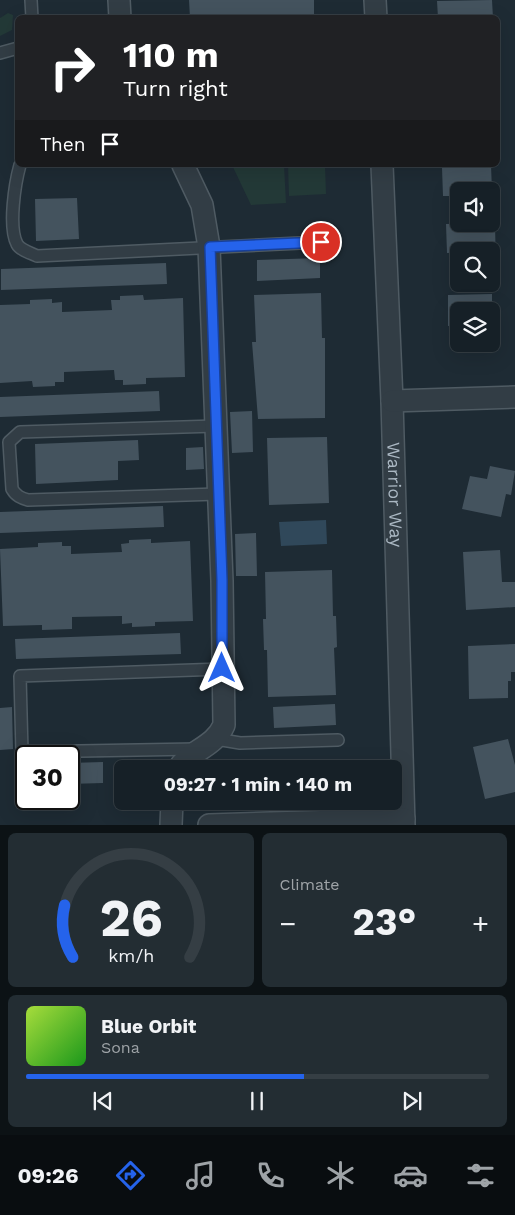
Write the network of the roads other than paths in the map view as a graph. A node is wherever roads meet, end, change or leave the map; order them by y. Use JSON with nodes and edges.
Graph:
{"nodes":[{"id":1,"x":31,"y":0,"type":"edge"},
{"id":2,"x":119,"y":0,"type":"edge"},
{"id":3,"x":375,"y":0,"type":"edge"},
{"id":4,"x":32,"y":15,"type":"edge"},
{"id":5,"x":120,"y":15,"type":"edge"},
{"id":6,"x":376,"y":15,"type":"edge"},
{"id":7,"x":15,"y":49,"type":"edge"},
{"id":8,"x":0,"y":53,"type":"edge"},
{"id":9,"x":20,"y":167,"type":"edge"},
{"id":10,"x":184,"y":167,"type":"edge"},
{"id":11,"x":382,"y":167,"type":"edge"},
{"id":12,"x":321,"y":242,"type":"dead end"},
{"id":13,"x":210,"y":247,"type":"junction"},
{"id":14,"x":515,"y":397,"type":"edge"},
{"id":15,"x":392,"y":401,"type":"junction"},
{"id":16,"x":216,"y":426,"type":"junction"},
{"id":17,"x":218,"y":494,"type":"junction"},
{"id":18,"x":222,"y":668,"type":"junction"},
{"id":19,"x":338,"y":740,"type":"dead end"},
{"id":20,"x":209,"y":744,"type":"junction"},
{"id":21,"x":189,"y":760,"type":"edge"},
{"id":22,"x":172,"y":810,"type":"edge"},
{"id":23,"x":404,"y":822,"type":"edge"},
{"id":24,"x":171,"y":825,"type":"edge"},
{"id":25,"x":209,"y":825,"type":"edge"}],
"edges":[{"from":1,"to":4,"type":"lane"},
{"from":2,"to":5,"type":"street"},
{"from":3,"to":6,"type":"street"},
{"from":7,"to":8,"type":"lane"},
{"from":9,"to":13,"type":"lane"},
{"from":10,"to":13,"type":"street"},
{"from":11,"to":15,"type":"street","name":"Warrior Way"},
{"from":12,"to":13,"type":"lane"},
{"from":13,"to":16,"type":"street"},
{"from":14,"to":15,"type":"street"},
{"from":15,"to":23,"type":"street","name":"Warrior Way"},
{"from":16,"to":17,"type":"street"},
{"from":16,"to":17,"type":"lane"},
{"from":17,"to":18,"type":"street"},
{"from":18,"to":20,"type":"street"},
{"from":18,"to":20,"type":"lane"},
{"from":19,"to":20,"type":"lane"},
{"from":20,"to":21,"type":"street"},
{"from":22,"to":24,"type":"street"},
{"from":23,"to":25,"type":"street"}]}
